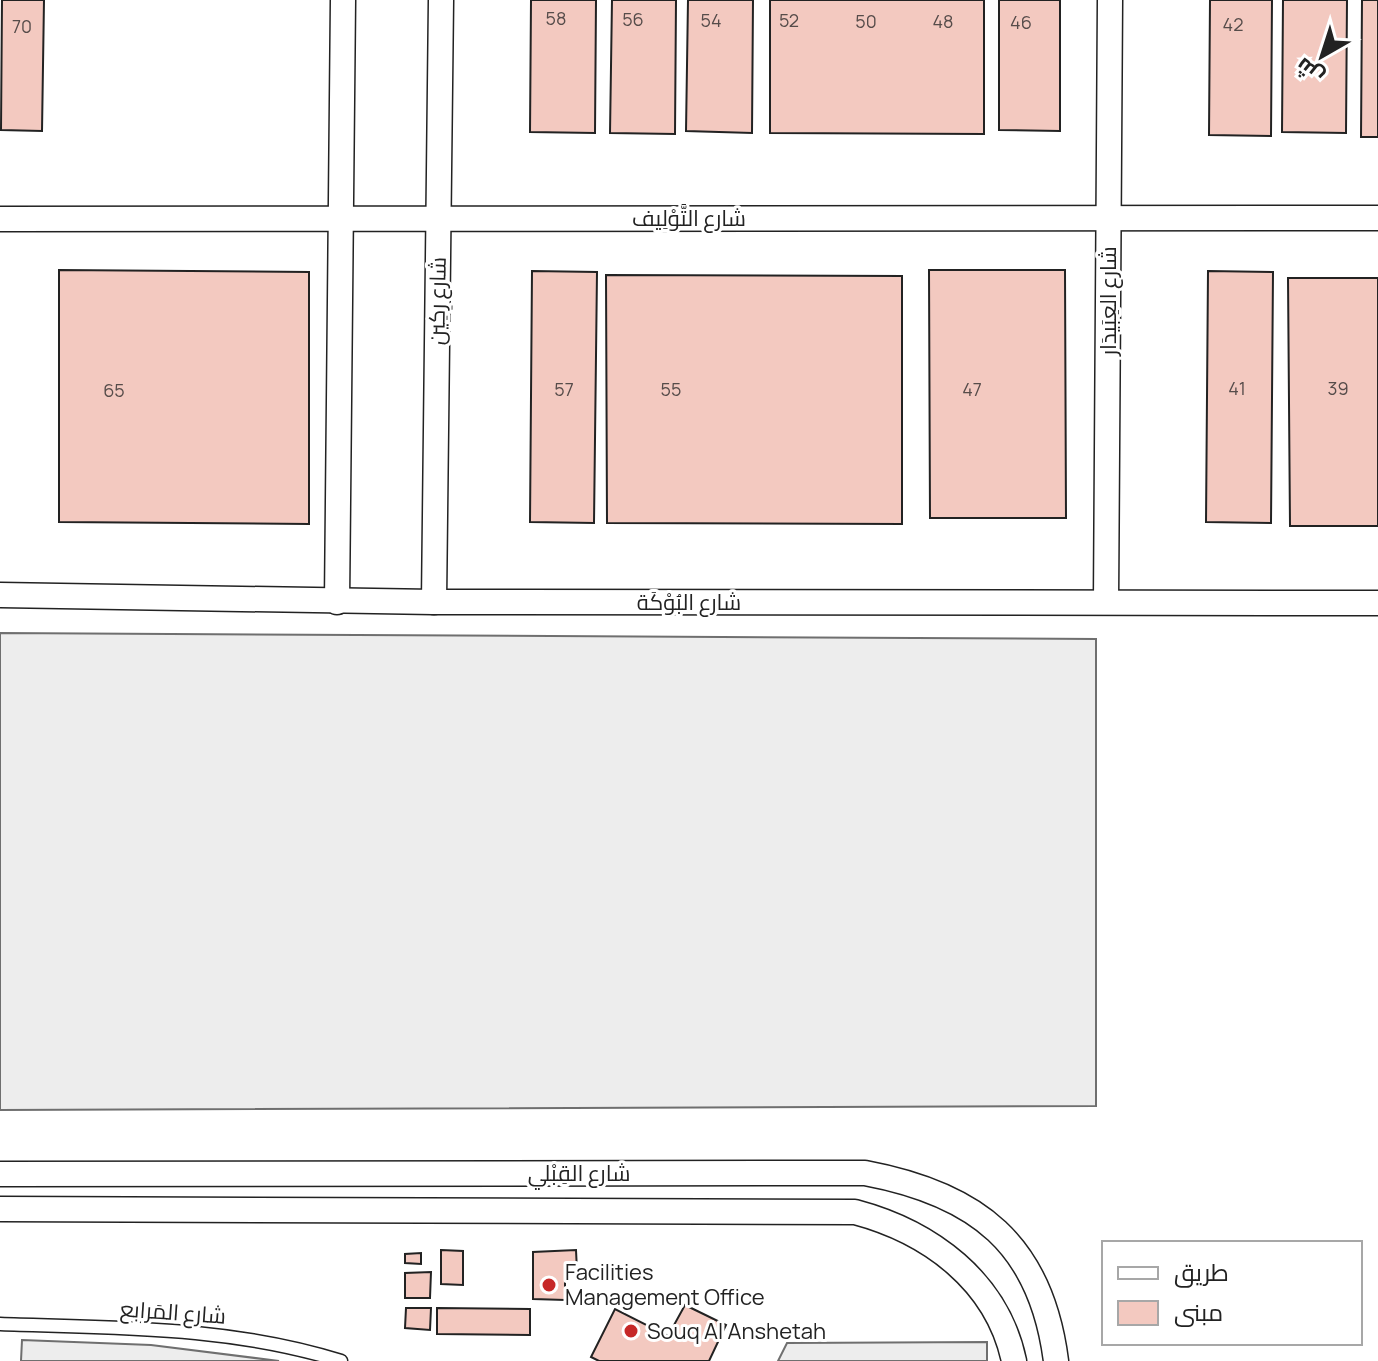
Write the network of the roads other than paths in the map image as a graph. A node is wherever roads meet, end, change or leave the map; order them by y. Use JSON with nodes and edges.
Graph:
{"nodes":[{"id":1,"x":343,"y":0,"type":"edge"},
{"id":2,"x":441,"y":0,"type":"edge"},
{"id":3,"x":1110,"y":0,"type":"edge"},
{"id":4,"x":340,"y":218,"type":"junction"},
{"id":5,"x":438,"y":218,"type":"junction"},
{"id":6,"x":1109,"y":218,"type":"junction"},
{"id":7,"x":1378,"y":218,"type":"edge"},
{"id":8,"x":0,"y":219,"type":"edge"},
{"id":9,"x":0,"y":595,"type":"edge"},
{"id":10,"x":337,"y":602,"type":"junction"},
{"id":11,"x":434,"y":602,"type":"junction"},
{"id":12,"x":1106,"y":602,"type":"junction"},
{"id":13,"x":1378,"y":603,"type":"edge"},
{"id":14,"x":0,"y":1174,"type":"edge"},
{"id":15,"x":0,"y":1209,"type":"edge"},
{"id":16,"x":0,"y":1324,"type":"edge"},
{"id":17,"x":341,"y":1361,"type":"edge"},
{"id":18,"x":1014,"y":1361,"type":"edge"},
{"id":19,"x":1056,"y":1361,"type":"edge"}],
"edges":[{"from":1,"to":4,"type":"street"},
{"from":2,"to":5,"type":"street","name":"شارع رِكِين"},
{"from":3,"to":6,"type":"street","name":"شارع العِبَيدَار"},
{"from":4,"to":5,"type":"street","name":"شارع التَّوْلِيف"},
{"from":4,"to":8,"type":"street","name":"شارع التَّوْلِيف"},
{"from":4,"to":10,"type":"street"},
{"from":5,"to":6,"type":"street","name":"شارع التَّوْلِيف"},
{"from":5,"to":11,"type":"street","name":"شارع رِكِين"},
{"from":6,"to":7,"type":"street","name":"شارع التَّوْلِيف"},
{"from":6,"to":12,"type":"street","name":"شارع العِبَيدَار"},
{"from":9,"to":10,"type":"street","name":"شارع البُوْكَة"},
{"from":10,"to":11,"type":"street","name":"شارع البُوْكَة"},
{"from":11,"to":12,"type":"street","name":"شارع البُوْكَة"},
{"from":12,"to":13,"type":"street","name":"شارع البُوْكَة"},
{"from":14,"to":19,"type":"street","name":"شارع القِبْلي"},
{"from":15,"to":18,"type":"street","name":"شارع القِبْلي"},
{"from":16,"to":17,"type":"lane","name":"شارع المَرابع"}]}
